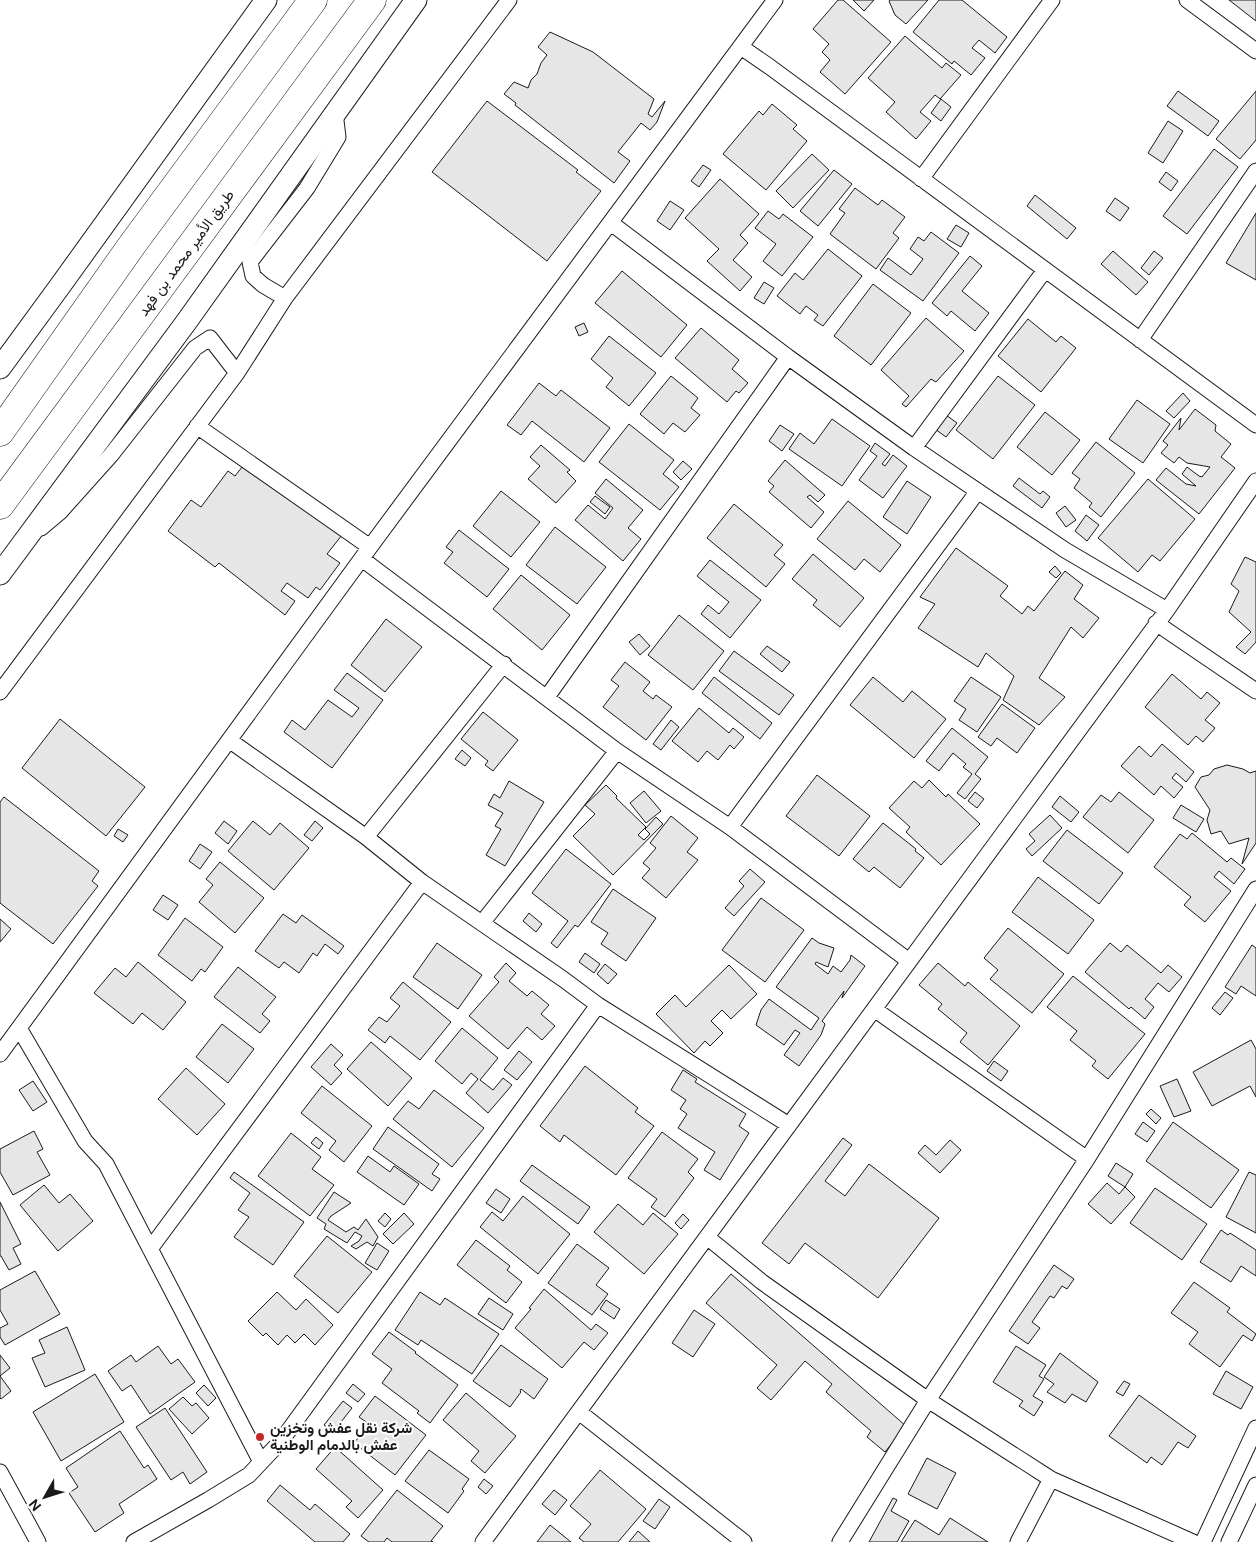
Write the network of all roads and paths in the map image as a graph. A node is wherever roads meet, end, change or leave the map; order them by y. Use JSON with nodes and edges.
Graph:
{"nodes":[{"id":1,"x":266,"y":0,"type":"edge"},
{"id":2,"x":313,"y":0,"type":"edge"},
{"id":3,"x":372,"y":0,"type":"edge"},
{"id":4,"x":416,"y":0,"type":"edge"},
{"id":5,"x":509,"y":0,"type":"edge"},
{"id":6,"x":775,"y":0,"type":"edge"},
{"id":7,"x":1052,"y":0,"type":"edge"},
{"id":8,"x":1187,"y":0,"type":"edge"},
{"id":9,"x":741,"y":47,"type":"junction"},
{"id":10,"x":1256,"y":51,"type":"edge"},
{"id":11,"x":335,"y":112,"type":"junction"},
{"id":12,"x":1256,"y":171,"type":"edge"},
{"id":13,"x":922,"y":179,"type":"junction"},
{"id":14,"x":611,"y":224,"type":"junction"},
{"id":15,"x":1045,"y":270,"type":"junction"},
{"id":16,"x":286,"y":298,"type":"junction"},
{"id":17,"x":1140,"y":340,"type":"junction"},
{"id":18,"x":788,"y":357,"type":"junction"},
{"id":19,"x":0,"y":368,"type":"edge"},
{"id":20,"x":236,"y":373,"type":"junction"},
{"id":21,"x":1254,"y":419,"type":"edge"},
{"id":22,"x":197,"y":426,"type":"junction"},
{"id":23,"x":0,"y":432,"type":"edge"},
{"id":24,"x":914,"y":448,"type":"junction"},
{"id":25,"x":1256,"y":481,"type":"edge"},
{"id":26,"x":978,"y":491,"type":"junction"},
{"id":27,"x":0,"y":505,"type":"edge"},
{"id":28,"x":21,"y":545,"type":"junction"},
{"id":29,"x":366,"y":553,"type":"junction"},
{"id":30,"x":0,"y":574,"type":"edge"},
{"id":31,"x":1167,"y":610,"type":"junction"},
{"id":32,"x":1156,"y":623,"type":"junction"},
{"id":33,"x":504,"y":664,"type":"junction"},
{"id":34,"x":1256,"y":691,"type":"edge"},
{"id":35,"x":0,"y":692,"type":"edge"},
{"id":36,"x":547,"y":697,"type":"junction"},
{"id":37,"x":229,"y":740,"type":"junction"},
{"id":38,"x":617,"y":751,"type":"junction"},
{"id":39,"x":730,"y":827,"type":"junction"},
{"id":40,"x":366,"y":837,"type":"junction"},
{"id":41,"x":422,"y":882,"type":"junction"},
{"id":42,"x":1256,"y":889,"type":"edge"},
{"id":43,"x":482,"y":923,"type":"junction"},
{"id":44,"x":909,"y":961,"type":"junction"},
{"id":45,"x":598,"y":1005,"type":"junction"},
{"id":46,"x":874,"y":1009,"type":"junction"},
{"id":47,"x":19,"y":1028,"type":"junction"},
{"id":48,"x":0,"y":1054,"type":"edge"},
{"id":49,"x":789,"y":1125,"type":"junction"},
{"id":50,"x":1087,"y":1159,"type":"junction"},
{"id":51,"x":707,"y":1237,"type":"junction"},
{"id":52,"x":150,"y":1249,"type":"junction"},
{"id":53,"x":928,"y":1400,"type":"junction"},
{"id":54,"x":579,"y":1412,"type":"junction"},
{"id":55,"x":1256,"y":1428,"type":"edge"},
{"id":56,"x":262,"y":1462,"type":"junction"},
{"id":57,"x":0,"y":1472,"type":"edge"},
{"id":58,"x":1051,"y":1479,"type":"junction"},
{"id":59,"x":1256,"y":1485,"type":"edge"},
{"id":60,"x":38,"y":1542,"type":"edge"},
{"id":61,"x":134,"y":1542,"type":"edge"},
{"id":62,"x":483,"y":1542,"type":"edge"},
{"id":63,"x":744,"y":1542,"type":"edge"},
{"id":64,"x":840,"y":1542,"type":"edge"},
{"id":65,"x":1018,"y":1542,"type":"edge"},
{"id":66,"x":1192,"y":1542,"type":"edge"},
{"id":67,"x":1203,"y":1542,"type":"edge"},
{"id":68,"x":1229,"y":1542,"type":"edge"}],
"edges":[{"from":1,"to":19,"type":"main road"},
{"from":2,"to":23,"type":"highway"},
{"from":3,"to":27,"type":"highway","name":"طريق الأمير محمد بن فهد"},
{"from":4,"to":11,"type":"main road"},
{"from":5,"to":16,"type":"street"},
{"from":6,"to":9,"type":"street"},
{"from":7,"to":13,"type":"street"},
{"from":8,"to":10,"type":"street"},
{"from":9,"to":13,"type":"street"},
{"from":9,"to":14,"type":"street"},
{"from":11,"to":16,"type":"street"},
{"from":11,"to":28,"type":"main road"},
{"from":12,"to":17,"type":"street"},
{"from":13,"to":15,"type":"street"},
{"from":14,"to":18,"type":"street"},
{"from":14,"to":29,"type":"street"},
{"from":15,"to":17,"type":"street"},
{"from":15,"to":24,"type":"street"},
{"from":16,"to":20,"type":"street"},
{"from":17,"to":21,"type":"street"},
{"from":18,"to":24,"type":"street"},
{"from":18,"to":36,"type":"street"},
{"from":20,"to":22,"type":"street"},
{"from":20,"to":28,"type":"street"},
{"from":22,"to":29,"type":"street"},
{"from":22,"to":35,"type":"street"},
{"from":24,"to":26,"type":"street"},
{"from":25,"to":31,"type":"street"},
{"from":26,"to":31,"type":"street"},
{"from":26,"to":39,"type":"street"},
{"from":28,"to":30,"type":"main road"},
{"from":29,"to":33,"type":"street"},
{"from":29,"to":37,"type":"street"},
{"from":31,"to":32,"type":"street"},
{"from":32,"to":34,"type":"street"},
{"from":32,"to":44,"type":"street"},
{"from":33,"to":36,"type":"street"},
{"from":33,"to":40,"type":"street"},
{"from":36,"to":38,"type":"street"},
{"from":37,"to":40,"type":"street"},
{"from":37,"to":47,"type":"street"},
{"from":38,"to":39,"type":"street"},
{"from":38,"to":43,"type":"street"},
{"from":39,"to":44,"type":"street"},
{"from":40,"to":41,"type":"street"},
{"from":41,"to":43,"type":"street"},
{"from":41,"to":52,"type":"street"},
{"from":42,"to":50,"type":"street"},
{"from":43,"to":45,"type":"street"},
{"from":44,"to":46,"type":"street"},
{"from":45,"to":49,"type":"street"},
{"from":45,"to":56,"type":"street"},
{"from":46,"to":49,"type":"street"},
{"from":46,"to":50,"type":"street"},
{"from":47,"to":48,"type":"street"},
{"from":47,"to":52,"type":"street"},
{"from":49,"to":51,"type":"street"},
{"from":50,"to":53,"type":"street"},
{"from":51,"to":53,"type":"street"},
{"from":51,"to":54,"type":"street"},
{"from":52,"to":56,"type":"street"},
{"from":53,"to":58,"type":"street"},
{"from":53,"to":64,"type":"street"},
{"from":54,"to":62,"type":"street"},
{"from":54,"to":63,"type":"street"},
{"from":55,"to":67,"type":"street"},
{"from":56,"to":61,"type":"street"},
{"from":57,"to":60,"type":"street"},
{"from":58,"to":65,"type":"street"},
{"from":58,"to":66,"type":"street"},
{"from":59,"to":68,"type":"street"}]}
